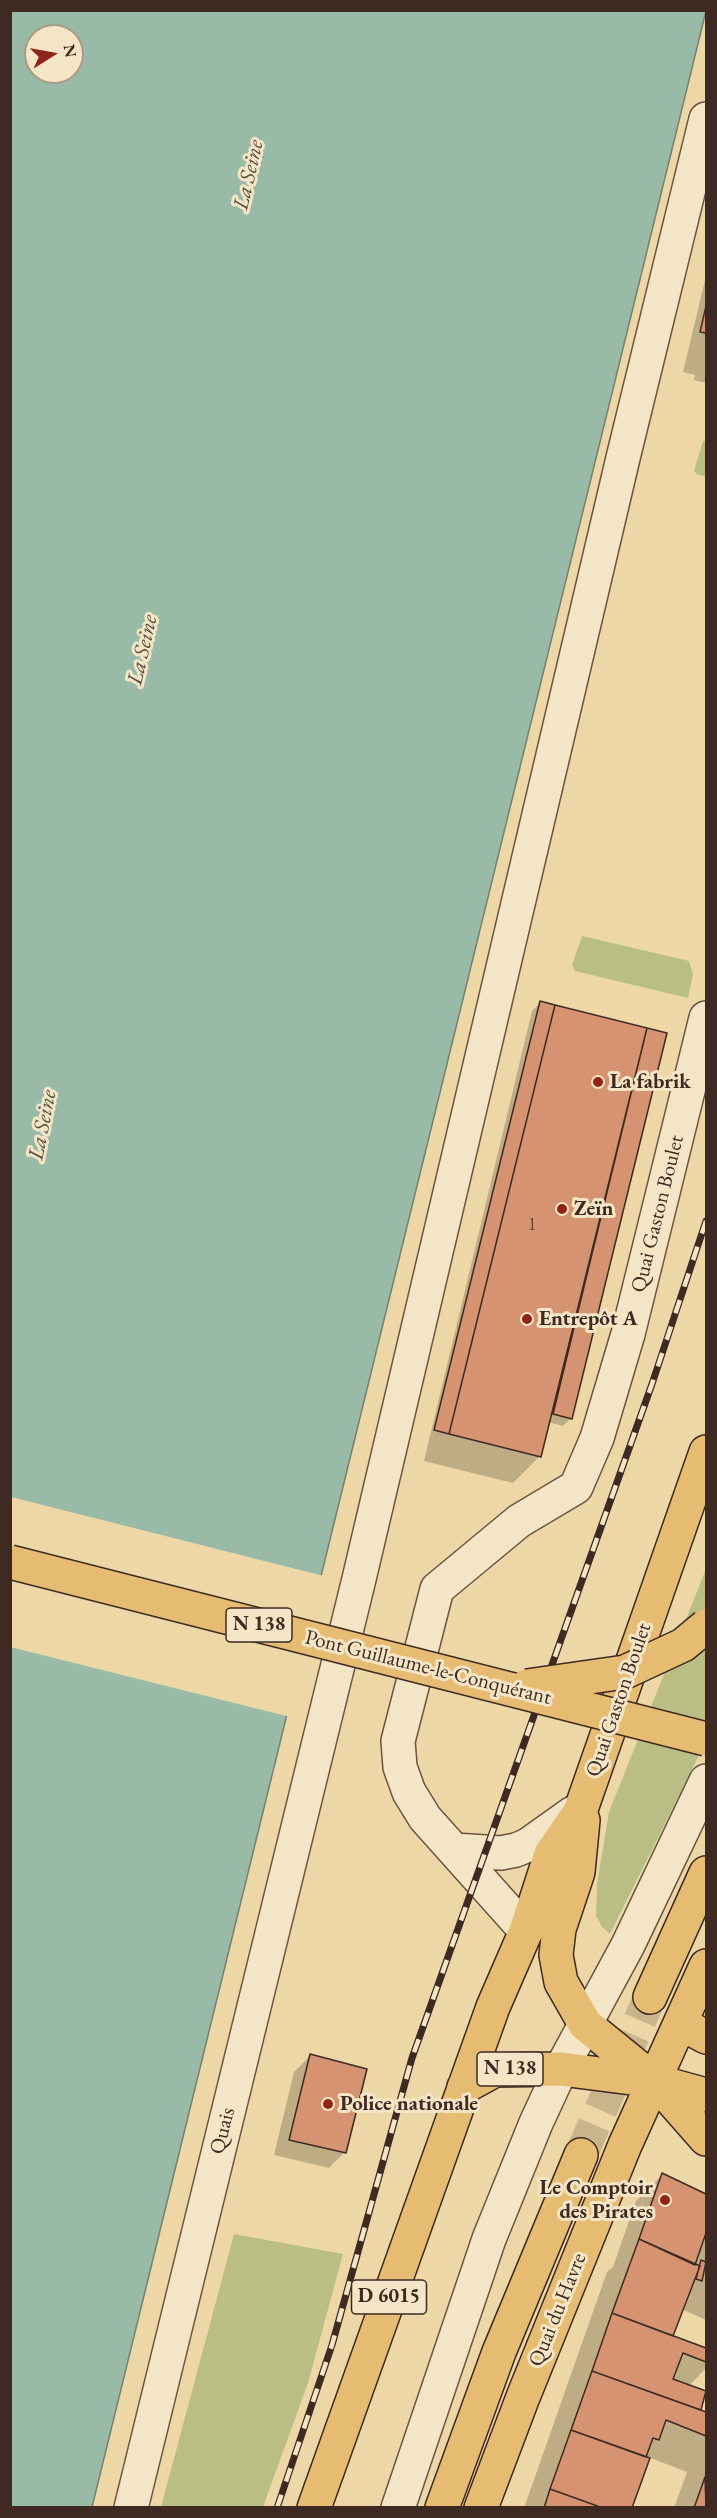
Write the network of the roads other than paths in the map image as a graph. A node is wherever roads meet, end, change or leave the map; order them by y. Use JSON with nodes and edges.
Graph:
{"nodes":[{"id":1,"x":706,"y":119,"type":"edge"},
{"id":2,"x":706,"y":1018,"type":"edge"},
{"id":3,"x":706,"y":1452,"type":"edge"},
{"id":4,"x":10,"y":1562,"type":"edge"},
{"id":5,"x":706,"y":1626,"type":"edge"},
{"id":6,"x":508,"y":1688,"type":"junction"},
{"id":7,"x":706,"y":1739,"type":"edge"},
{"id":8,"x":706,"y":1781,"type":"edge"},
{"id":9,"x":580,"y":1812,"type":"junction"},
{"id":10,"x":454,"y":1850,"type":"junction"},
{"id":11,"x":706,"y":1873,"type":"edge"},
{"id":12,"x":526,"y":1930,"type":"junction"},
{"id":13,"x":706,"y":1966,"type":"edge"},
{"id":14,"x":650,"y":1997,"type":"tunnel mouth"},
{"id":15,"x":585,"y":2024,"type":"junction"},
{"id":16,"x":694,"y":2030,"type":"edge"},
{"id":17,"x":561,"y":2069,"type":"junction"},
{"id":18,"x":655,"y":2081,"type":"junction"},
{"id":19,"x":464,"y":2087,"type":"junction"},
{"id":20,"x":706,"y":2095,"type":"edge"},
{"id":21,"x":706,"y":2139,"type":"edge"},
{"id":22,"x":581,"y":2155,"type":"tunnel mouth"},
{"id":23,"x":131,"y":2508,"type":"edge"},
{"id":24,"x":314,"y":2508,"type":"edge"},
{"id":25,"x":398,"y":2508,"type":"edge"},
{"id":26,"x":442,"y":2508,"type":"edge"},
{"id":27,"x":481,"y":2508,"type":"edge"}],
"edges":[{"from":1,"to":23,"type":"street","name":"Quais"},
{"from":2,"to":10,"type":"street","name":"Quai Gaston Boulet"},
{"from":3,"to":9,"type":"main road","name":"Quai Gaston Boulet"},
{"from":4,"to":6,"type":"main road","name":"Pont Guillaume-le-Conquérant","number":"N 138","bridge":true},
{"from":5,"to":6,"type":"main road","bridge":true},
{"from":6,"to":7,"type":"main road","name":"Pont Guillaume-le-Conquérant","number":"N 138","bridge":true},
{"from":8,"to":15,"type":"street"},
{"from":9,"to":10,"type":"street"},
{"from":9,"to":12,"type":"main road","name":"Quai Gaston Boulet"},
{"from":9,"to":15,"type":"main road","name":"Quai Gaston Boulet"},
{"from":10,"to":12,"type":"street","name":"Quai Gaston Boulet"},
{"from":11,"to":14,"type":"main road"},
{"from":12,"to":19,"type":"main road","name":"Quai Gaston Boulet"},
{"from":13,"to":16,"type":"main road"},
{"from":15,"to":17,"type":"street"},
{"from":15,"to":18,"type":"main road","name":"Quai Gaston Boulet"},
{"from":16,"to":18,"type":"main road"},
{"from":17,"to":18,"type":"main road","number":"N 138"},
{"from":17,"to":19,"type":"main road","number":"N 138"},
{"from":17,"to":25,"type":"street"},
{"from":18,"to":20,"type":"main road","number":"N 138"},
{"from":18,"to":21,"type":"main road"},
{"from":18,"to":27,"type":"main road","name":"Quai du Havre"},
{"from":19,"to":24,"type":"main road","number":"D 6015"},
{"from":22,"to":26,"type":"main road","name":"Quai du Havre"}]}
